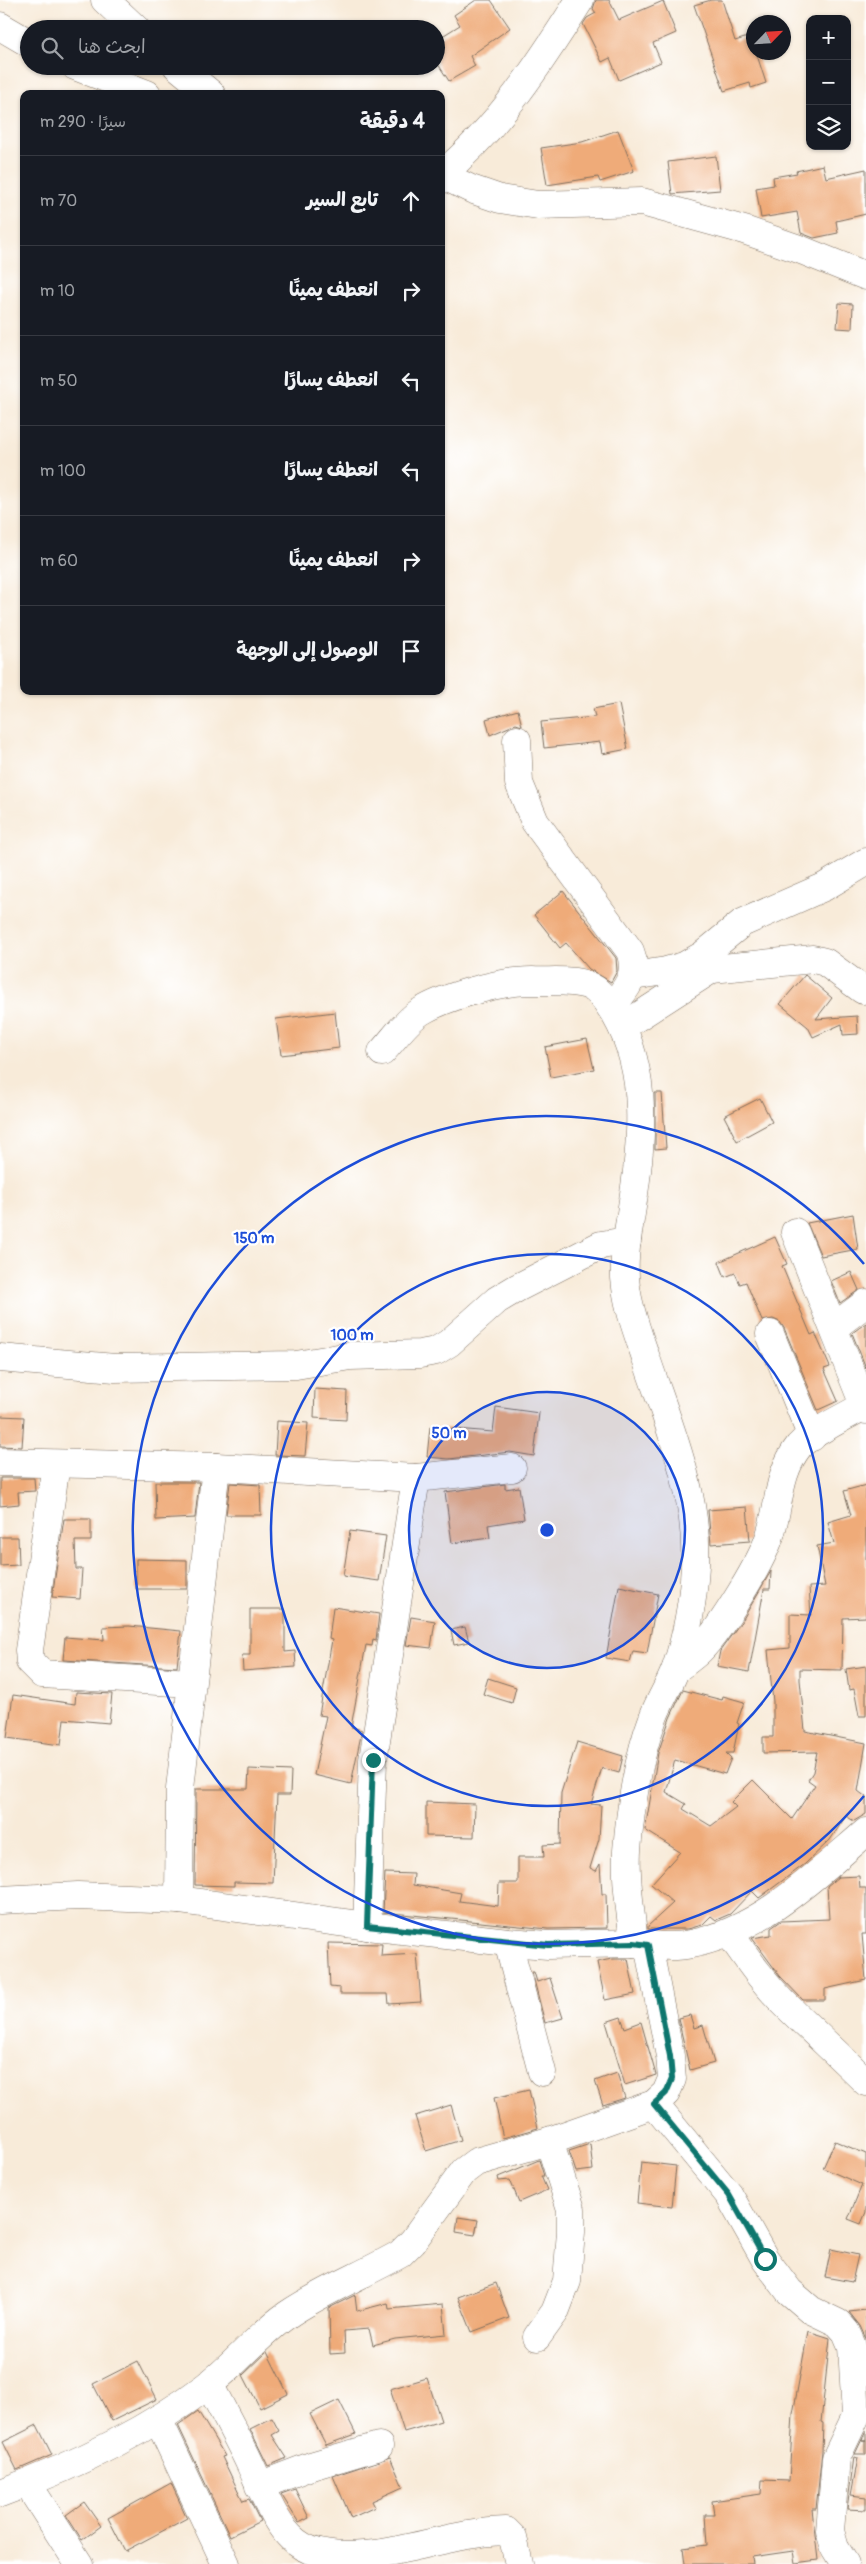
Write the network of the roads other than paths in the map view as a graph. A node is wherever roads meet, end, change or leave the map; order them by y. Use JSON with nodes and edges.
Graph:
{"nodes":[{"id":1,"x":106,"y":0,"type":"edge"},
{"id":2,"x":580,"y":0,"type":"edge"},
{"id":3,"x":127,"y":20,"type":"edge"},
{"id":4,"x":0,"y":26,"type":"edge"},
{"id":5,"x":20,"y":38,"type":"edge"},
{"id":6,"x":98,"y":75,"type":"edge"},
{"id":7,"x":188,"y":75,"type":"edge"},
{"id":8,"x":138,"y":90,"type":"edge"},
{"id":9,"x":205,"y":90,"type":"edge"},
{"id":10,"x":445,"y":171,"type":"edge"},
{"id":11,"x":445,"y":177,"type":"edge"},
{"id":12,"x":866,"y":276,"type":"edge"},
{"id":13,"x":517,"y":740,"type":"dead end"},
{"id":14,"x":866,"y":862,"type":"edge"},
{"id":15,"x":633,"y":976,"type":"junction"},
{"id":16,"x":863,"y":990,"type":"dead end"},
{"id":17,"x":616,"y":1017,"type":"junction"},
{"id":18,"x":382,"y":1052,"type":"dead end"},
{"id":19,"x":796,"y":1232,"type":"dead end"},
{"id":20,"x":627,"y":1241,"type":"junction"},
{"id":21,"x":866,"y":1303,"type":"edge"},
{"id":22,"x":834,"y":1327,"type":"junction"},
{"id":23,"x":770,"y":1334,"type":"dead end"},
{"id":24,"x":0,"y":1358,"type":"edge"},
{"id":25,"x":865,"y":1408,"type":"edge"},
{"id":26,"x":812,"y":1437,"type":"junction"},
{"id":27,"x":0,"y":1462,"type":"edge"},
{"id":28,"x":56,"y":1464,"type":"junction"},
{"id":29,"x":216,"y":1466,"type":"junction"},
{"id":30,"x":512,"y":1468,"type":"dead end"},
{"id":31,"x":416,"y":1478,"type":"junction"},
{"id":32,"x":676,"y":1669,"type":"junction"},
{"id":33,"x":190,"y":1683,"type":"junction"},
{"id":34,"x":866,"y":1832,"type":"edge"},
{"id":35,"x":0,"y":1900,"type":"edge"},
{"id":36,"x":179,"y":1900,"type":"junction"},
{"id":37,"x":367,"y":1926,"type":"junction"},
{"id":38,"x":729,"y":1933,"type":"junction"},
{"id":39,"x":508,"y":1942,"type":"junction"},
{"id":40,"x":641,"y":1944,"type":"junction"},
{"id":41,"x":542,"y":2072,"type":"dead end"},
{"id":42,"x":866,"y":2082,"type":"edge"},
{"id":43,"x":654,"y":2104,"type":"junction"},
{"id":44,"x":549,"y":2141,"type":"junction"},
{"id":45,"x":537,"y":2337,"type":"dead end"},
{"id":46,"x":209,"y":2384,"type":"junction"},
{"id":47,"x":158,"y":2419,"type":"junction"},
{"id":48,"x":378,"y":2446,"type":"dead end"},
{"id":49,"x":27,"y":2483,"type":"junction"},
{"id":50,"x":259,"y":2486,"type":"junction"},
{"id":51,"x":0,"y":2493,"type":"edge"},
{"id":52,"x":79,"y":2564,"type":"edge"},
{"id":53,"x":226,"y":2564,"type":"edge"},
{"id":54,"x":519,"y":2564,"type":"edge"},
{"id":55,"x":845,"y":2564,"type":"edge"}],
"edges":[{"from":1,"to":3,"type":"street"},
{"from":2,"to":10,"type":"street"},
{"from":4,"to":5,"type":"street"},
{"from":6,"to":8,"type":"street"},
{"from":7,"to":9,"type":"street"},
{"from":11,"to":12,"type":"street"},
{"from":13,"to":15,"type":"street"},
{"from":14,"to":15,"type":"street"},
{"from":15,"to":17,"type":"street"},
{"from":16,"to":17,"type":"street"},
{"from":17,"to":18,"type":"street"},
{"from":17,"to":20,"type":"street"},
{"from":19,"to":22,"type":"street"},
{"from":20,"to":24,"type":"street"},
{"from":20,"to":32,"type":"street"},
{"from":21,"to":22,"type":"street"},
{"from":22,"to":25,"type":"street"},
{"from":23,"to":26,"type":"street"},
{"from":25,"to":26,"type":"street"},
{"from":26,"to":32,"type":"street"},
{"from":27,"to":28,"type":"street"},
{"from":28,"to":29,"type":"street"},
{"from":28,"to":33,"type":"street"},
{"from":29,"to":31,"type":"street"},
{"from":29,"to":33,"type":"street"},
{"from":30,"to":31,"type":"street"},
{"from":31,"to":37,"type":"street"},
{"from":32,"to":40,"type":"street"},
{"from":33,"to":36,"type":"street"},
{"from":34,"to":38,"type":"street"},
{"from":35,"to":36,"type":"street"},
{"from":36,"to":37,"type":"street"},
{"from":37,"to":39,"type":"street"},
{"from":38,"to":40,"type":"street"},
{"from":38,"to":42,"type":"street"},
{"from":39,"to":40,"type":"street"},
{"from":39,"to":41,"type":"street"},
{"from":40,"to":43,"type":"street"},
{"from":43,"to":44,"type":"street"},
{"from":43,"to":55,"type":"street"},
{"from":44,"to":45,"type":"street"},
{"from":44,"to":46,"type":"street"},
{"from":46,"to":47,"type":"street"},
{"from":46,"to":50,"type":"street"},
{"from":47,"to":49,"type":"street"},
{"from":47,"to":53,"type":"street"},
{"from":48,"to":50,"type":"street"},
{"from":49,"to":51,"type":"street"},
{"from":49,"to":52,"type":"street"},
{"from":50,"to":54,"type":"street"}]}
